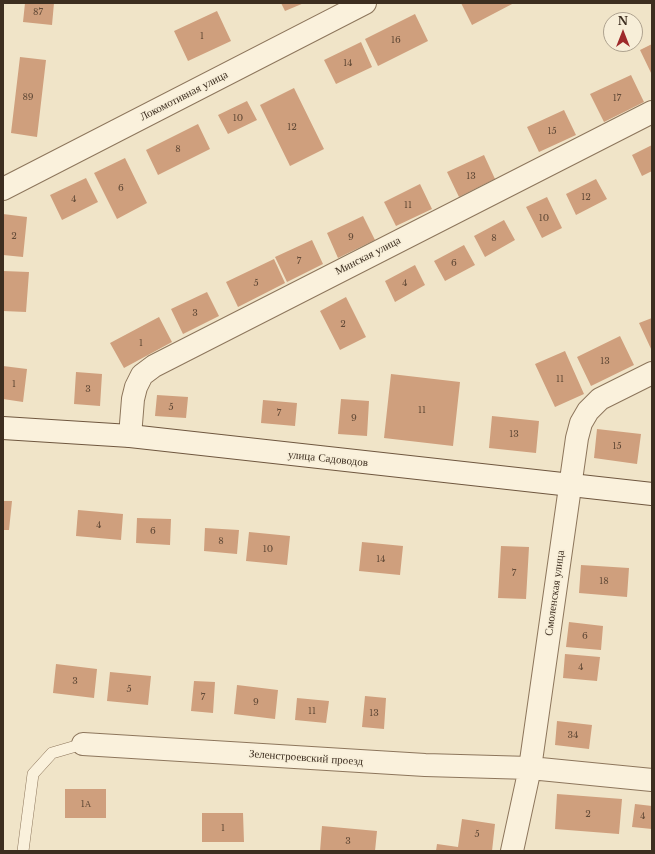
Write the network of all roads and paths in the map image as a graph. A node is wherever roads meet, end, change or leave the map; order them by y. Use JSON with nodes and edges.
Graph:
{"nodes":[{"id":1,"x":364,"y":3,"type":"edge"},
{"id":2,"x":652,"y":112,"type":"edge"},
{"id":3,"x":3,"y":189,"type":"edge"},
{"id":4,"x":652,"y":373,"type":"edge"},
{"id":5,"x":3,"y":428,"type":"edge"},
{"id":6,"x":130,"y":436,"type":"junction"},
{"id":7,"x":570,"y":486,"type":"junction"},
{"id":8,"x":652,"y":494,"type":"edge"},
{"id":9,"x":83,"y":744,"type":"joint"},
{"id":10,"x":530,"y":768,"type":"junction"},
{"id":11,"x":652,"y":780,"type":"edge"},
{"id":12,"x":23,"y":851,"type":"edge"},
{"id":13,"x":512,"y":851,"type":"edge"}],
"edges":[{"from":1,"to":3,"type":"street","name":"Локомотивная улица"},
{"from":2,"to":6,"type":"street","name":"Минская улица"},
{"from":4,"to":7,"type":"street","name":"Смоленская улица"},
{"from":5,"to":6,"type":"street","name":"улица Садоводов"},
{"from":6,"to":7,"type":"street","name":"улица Садоводов"},
{"from":7,"to":8,"type":"street","name":"улица Садоводов"},
{"from":7,"to":10,"type":"street","name":"Смоленская улица"},
{"from":9,"to":10,"type":"street","name":"Зеленстроевский проезд"},
{"from":9,"to":12,"type":"lane"},
{"from":10,"to":11,"type":"street","name":"Зеленстроевский проезд"},
{"from":10,"to":13,"type":"street","name":"Смоленская улица"}]}
